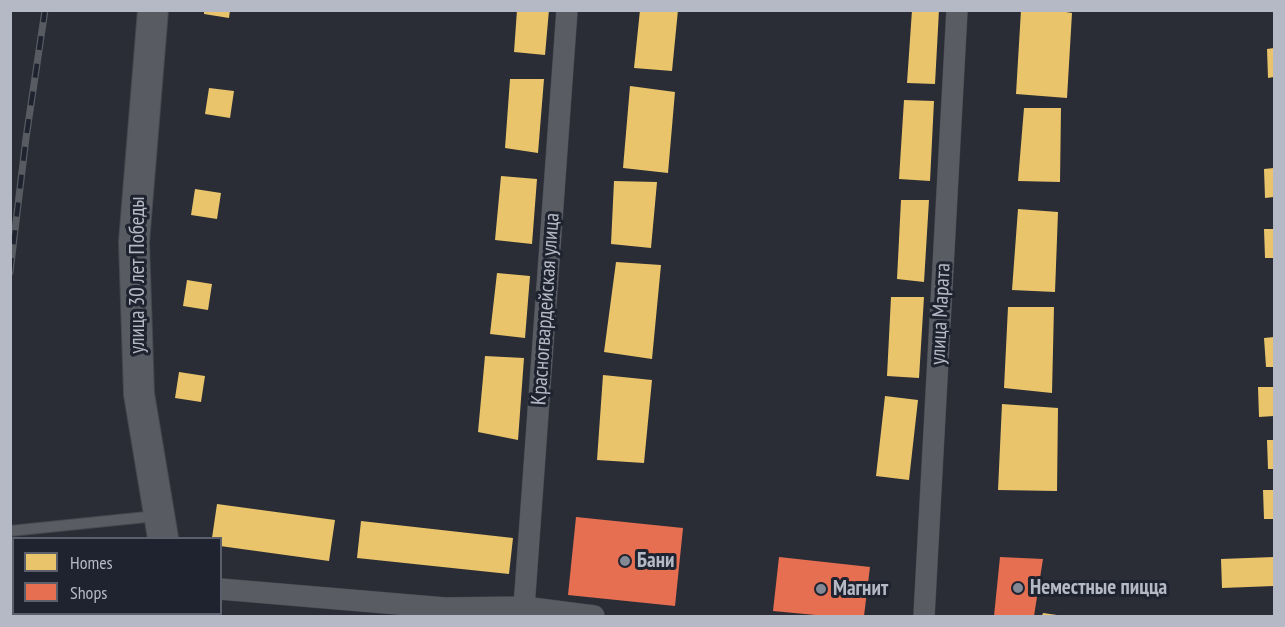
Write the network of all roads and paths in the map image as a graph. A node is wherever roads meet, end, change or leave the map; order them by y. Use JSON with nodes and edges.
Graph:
{"nodes":[{"id":1,"x":153,"y":10,"type":"edge"},
{"id":2,"x":567,"y":10,"type":"edge"},
{"id":3,"x":957,"y":10,"type":"edge"},
{"id":4,"x":161,"y":527,"type":"edge"},
{"id":5,"x":10,"y":531,"type":"edge"},
{"id":6,"x":222,"y":589,"type":"edge"},
{"id":7,"x":524,"y":607,"type":"junction"},
{"id":8,"x":445,"y":612,"type":"edge"},
{"id":9,"x":594,"y":616,"type":"edge"},
{"id":10,"x":924,"y":616,"type":"edge"}],
"edges":[{"from":1,"to":4,"type":"main road","name":"улица 30 лет Победы"},
{"from":2,"to":7,"type":"street","name":"Красногвардейская улица"},
{"from":3,"to":10,"type":"street","name":"улица Марата"},
{"from":4,"to":5,"type":"lane"},
{"from":6,"to":8,"type":"street"},
{"from":7,"to":8,"type":"street"},
{"from":7,"to":9,"type":"street"}]}
